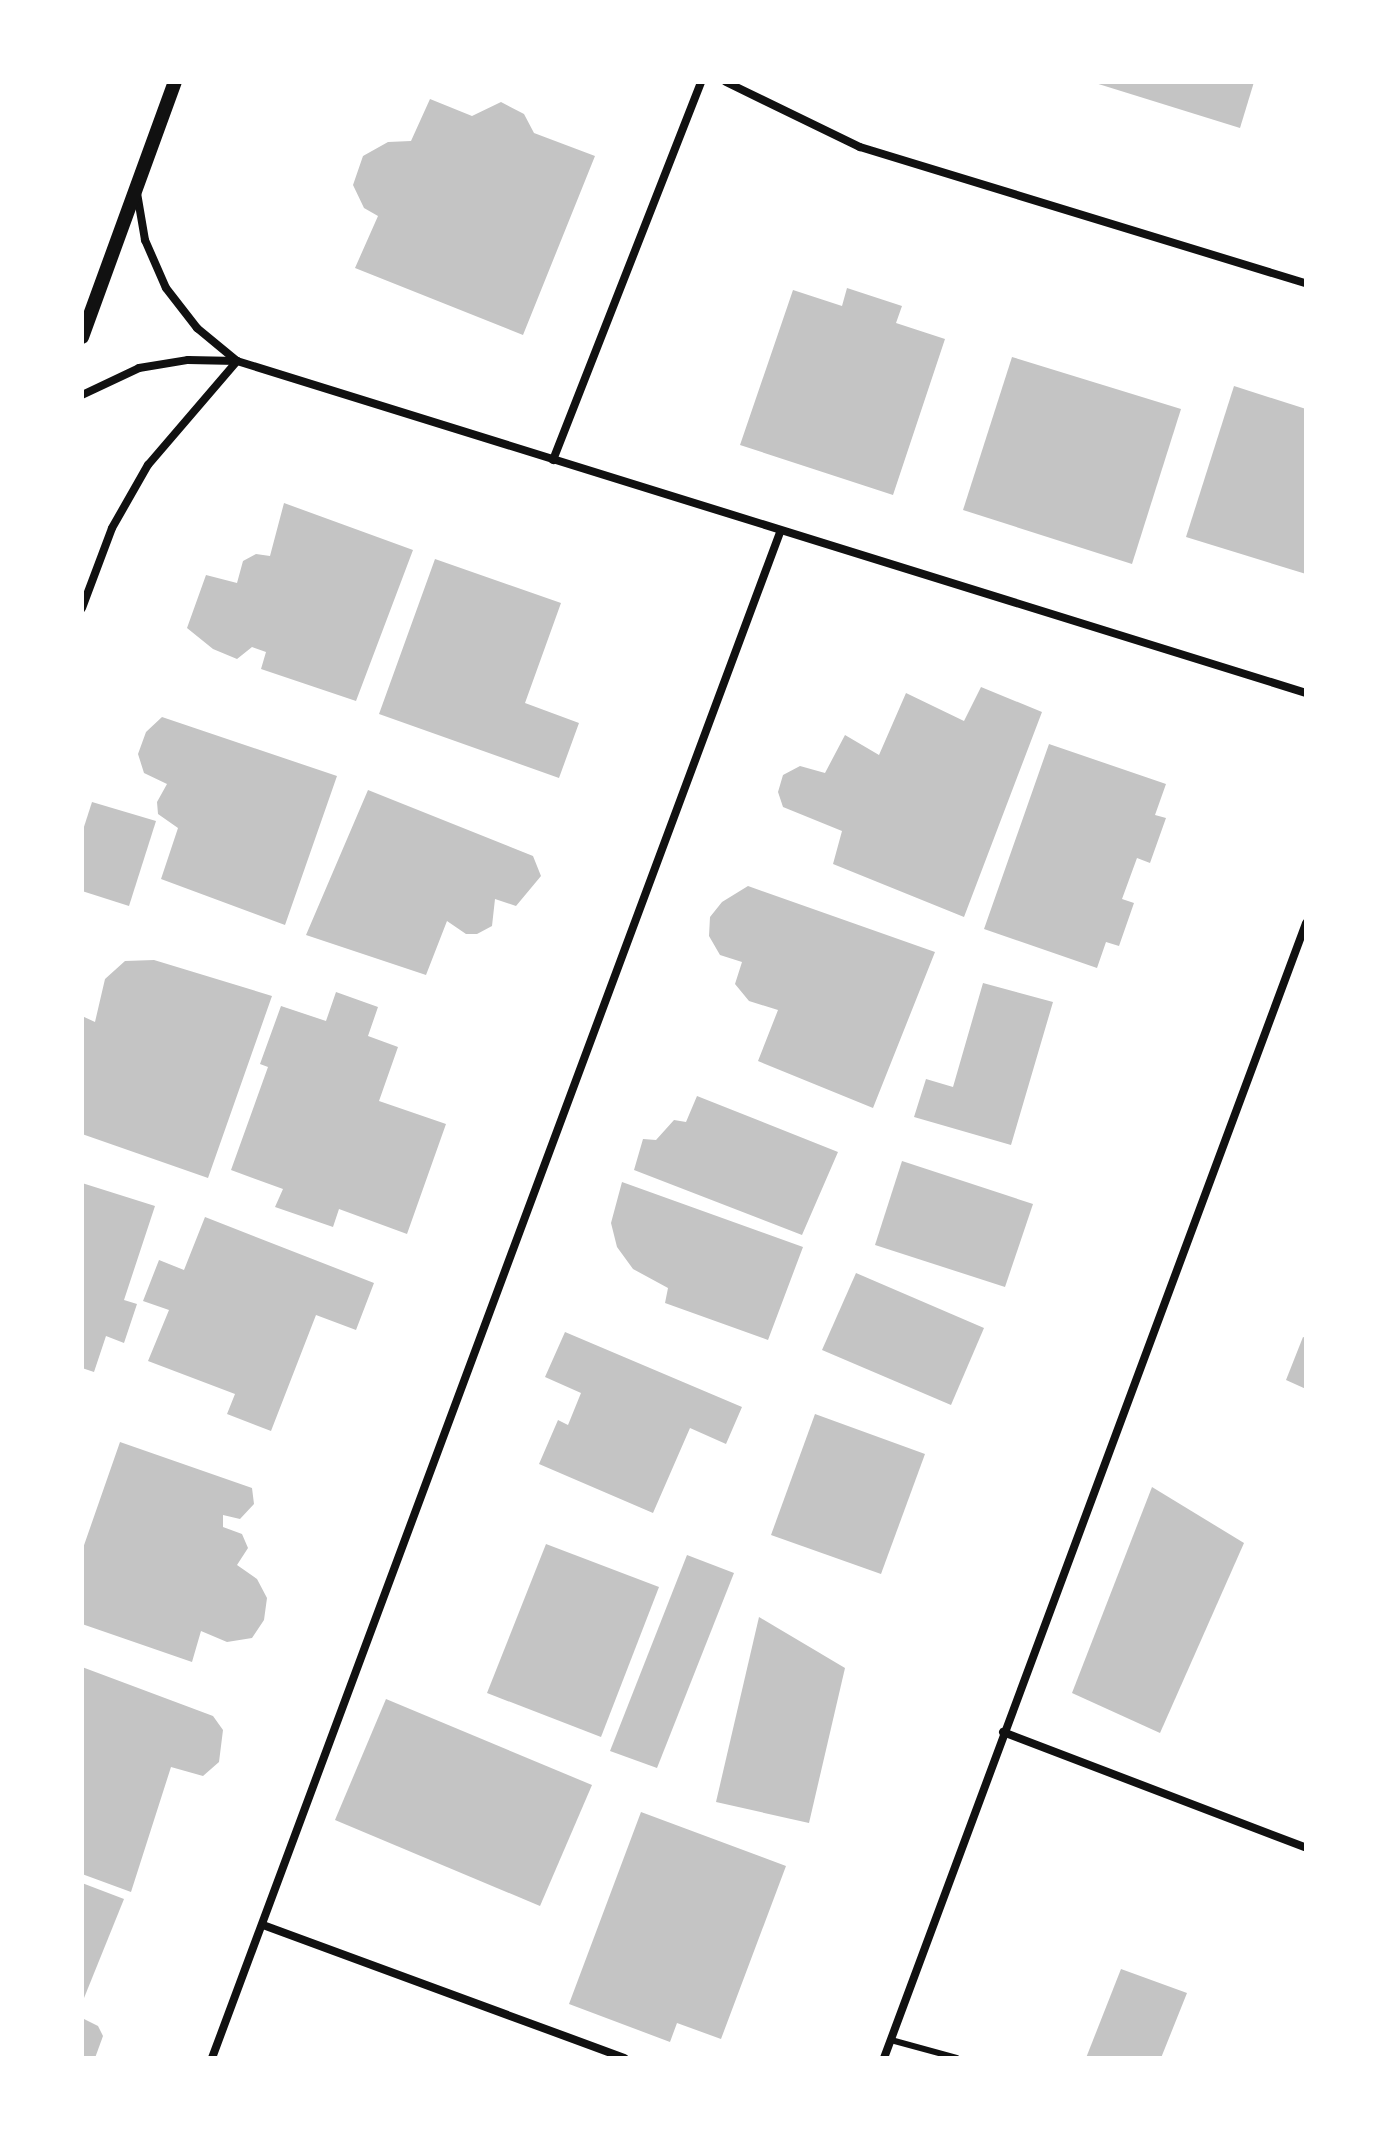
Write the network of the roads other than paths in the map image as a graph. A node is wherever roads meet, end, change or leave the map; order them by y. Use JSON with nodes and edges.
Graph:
{"nodes":[{"id":1,"x":175,"y":82,"type":"edge"},
{"id":2,"x":701,"y":82,"type":"edge"},
{"id":3,"x":726,"y":82,"type":"edge"},
{"id":4,"x":136,"y":189,"type":"junction"},
{"id":5,"x":1306,"y":283,"type":"edge"},
{"id":6,"x":82,"y":337,"type":"edge"},
{"id":7,"x":237,"y":361,"type":"junction"},
{"id":8,"x":82,"y":395,"type":"edge"},
{"id":9,"x":553,"y":460,"type":"junction"},
{"id":10,"x":780,"y":532,"type":"junction"},
{"id":11,"x":82,"y":608,"type":"edge"},
{"id":12,"x":1306,"y":693,"type":"edge"},
{"id":13,"x":1306,"y":923,"type":"edge"},
{"id":14,"x":1003,"y":1732,"type":"junction"},
{"id":15,"x":1306,"y":1848,"type":"edge"},
{"id":16,"x":263,"y":1925,"type":"junction"},
{"id":17,"x":891,"y":2040,"type":"junction"},
{"id":18,"x":212,"y":2058,"type":"edge"},
{"id":19,"x":624,"y":2058,"type":"edge"},
{"id":20,"x":884,"y":2058,"type":"edge"},
{"id":21,"x":957,"y":2058,"type":"edge"}],
"edges":[{"from":1,"to":4,"type":"street"},
{"from":2,"to":9,"type":"street"},
{"from":3,"to":5,"type":"street"},
{"from":4,"to":6,"type":"street"},
{"from":4,"to":7,"type":"street"},
{"from":7,"to":8,"type":"street"},
{"from":7,"to":9,"type":"street"},
{"from":7,"to":11,"type":"street"},
{"from":9,"to":10,"type":"street"},
{"from":10,"to":12,"type":"street"},
{"from":10,"to":16,"type":"street"},
{"from":13,"to":14,"type":"street"},
{"from":14,"to":15,"type":"street"},
{"from":14,"to":17,"type":"street"},
{"from":16,"to":18,"type":"street"},
{"from":16,"to":19,"type":"street"},
{"from":17,"to":20,"type":"street"},
{"from":17,"to":21,"type":"lane"}]}
